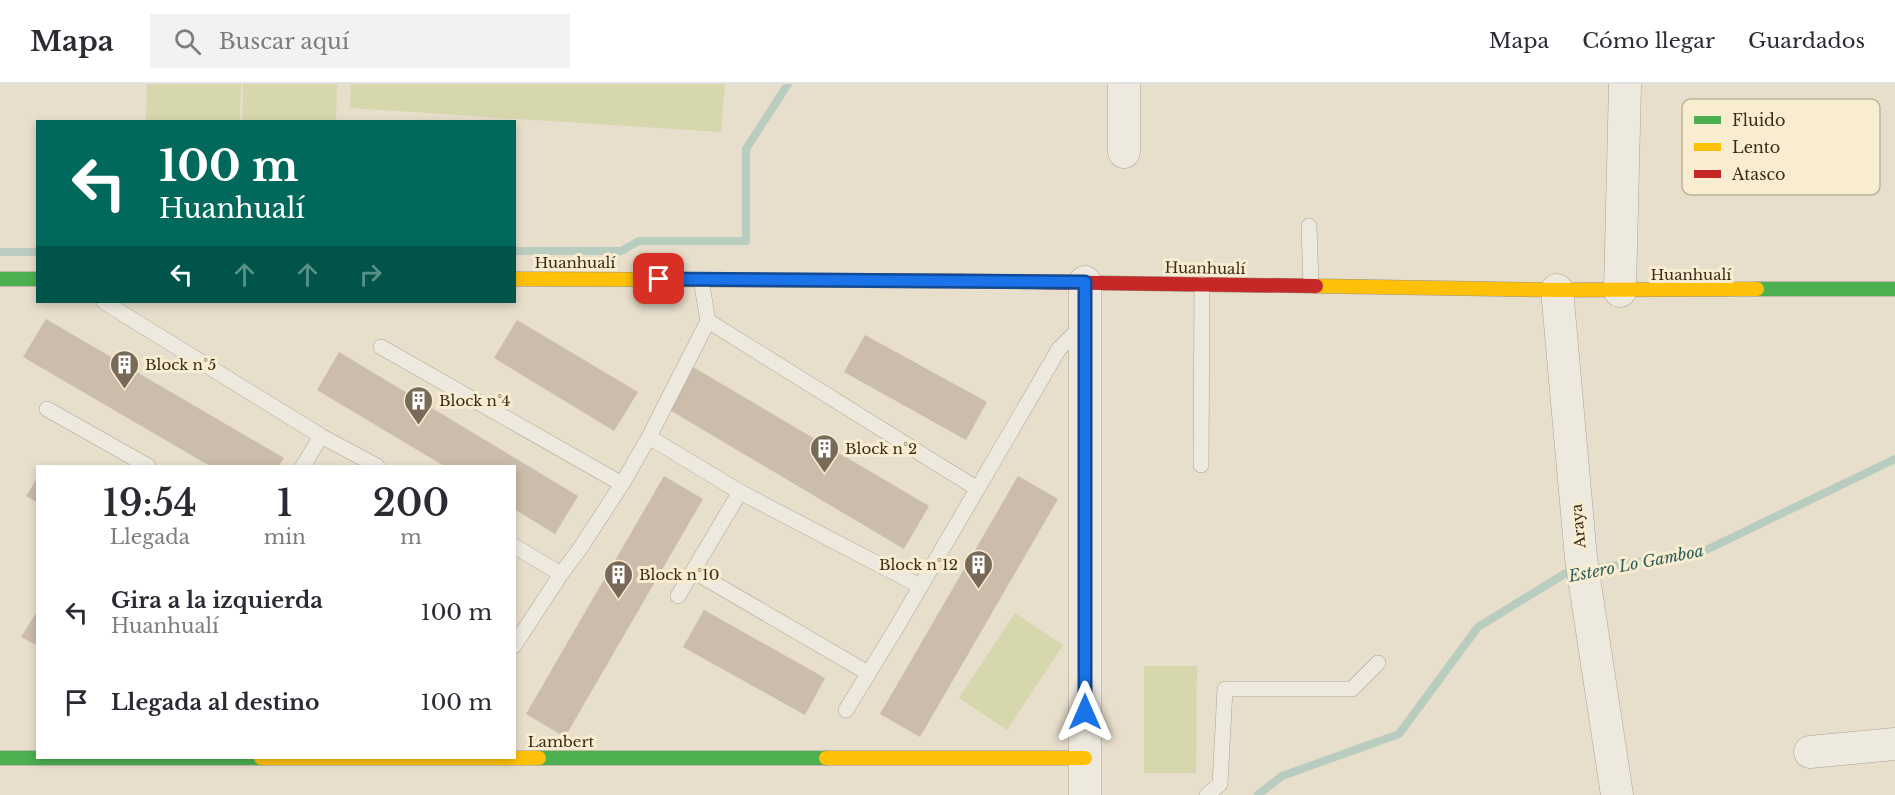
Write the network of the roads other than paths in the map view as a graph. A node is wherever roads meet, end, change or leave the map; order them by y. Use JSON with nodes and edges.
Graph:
{"nodes":[{"id":1,"x":1124,"y":84,"type":"edge"},
{"id":2,"x":1625,"y":84,"type":"edge"},
{"id":3,"x":1124,"y":152,"type":"dead end"},
{"id":4,"x":1309,"y":226,"type":"dead end"},
{"id":5,"x":0,"y":279,"type":"edge"},
{"id":6,"x":36,"y":279,"type":"edge"},
{"id":7,"x":516,"y":279,"type":"edge"},
{"id":8,"x":701,"y":280,"type":"junction"},
{"id":9,"x":1085,"y":282,"type":"junction"},
{"id":10,"x":1202,"y":284,"type":"junction"},
{"id":11,"x":1311,"y":286,"type":"junction"},
{"id":12,"x":1895,"y":289,"type":"edge"},
{"id":13,"x":1557,"y":290,"type":"junction"},
{"id":14,"x":1620,"y":291,"type":"junction"},
{"id":15,"x":106,"y":303,"type":"edge"},
{"id":16,"x":708,"y":321,"type":"junction"},
{"id":17,"x":1085,"y":322,"type":"junction"},
{"id":18,"x":381,"y":347,"type":"dead end"},
{"id":19,"x":47,"y":409,"type":"dead end"},
{"id":20,"x":321,"y":436,"type":"junction"},
{"id":21,"x":649,"y":437,"type":"junction"},
{"id":22,"x":146,"y":465,"type":"edge"},
{"id":23,"x":304,"y":465,"type":"edge"},
{"id":24,"x":375,"y":465,"type":"edge"},
{"id":25,"x":1201,"y":465,"type":"dead end"},
{"id":26,"x":622,"y":484,"type":"junction"},
{"id":27,"x":976,"y":488,"type":"junction"},
{"id":28,"x":740,"y":492,"type":"junction"},
{"id":29,"x":516,"y":547,"type":"edge"},
{"id":30,"x":693,"y":571,"type":"junction"},
{"id":31,"x":561,"y":574,"type":"junction"},
{"id":32,"x":920,"y":586,"type":"junction"},
{"id":33,"x":678,"y":596,"type":"dead end"},
{"id":34,"x":516,"y":643,"type":"edge"},
{"id":35,"x":1378,"y":663,"type":"dead end"},
{"id":36,"x":868,"y":673,"type":"junction"},
{"id":37,"x":846,"y":710,"type":"dead end"},
{"id":38,"x":1895,"y":744,"type":"edge"},
{"id":39,"x":1810,"y":752,"type":"dead end"},
{"id":40,"x":0,"y":758,"type":"edge"},
{"id":41,"x":36,"y":758,"type":"edge"},
{"id":42,"x":516,"y":758,"type":"edge"},
{"id":43,"x":1085,"y":758,"type":"junction"},
{"id":44,"x":1085,"y":795,"type":"edge"},
{"id":45,"x":1207,"y":795,"type":"edge"},
{"id":46,"x":1617,"y":795,"type":"edge"}],
"edges":[{"from":1,"to":3,"type":"street"},
{"from":2,"to":14,"type":"street"},
{"from":4,"to":11,"type":"lane"},
{"from":5,"to":6,"type":"street"},
{"from":7,"to":8,"type":"street","name":"Huanhualí"},
{"from":8,"to":9,"type":"street","name":"Huanhualí"},
{"from":8,"to":16,"type":"lane"},
{"from":9,"to":10,"type":"street","name":"Huanhualí"},
{"from":9,"to":17,"type":"street"},
{"from":10,"to":11,"type":"street","name":"Huanhualí"},
{"from":10,"to":25,"type":"lane"},
{"from":11,"to":13,"type":"street","name":"Huanhualí"},
{"from":12,"to":14,"type":"street","name":"Huanhualí"},
{"from":13,"to":14,"type":"street","name":"Huanhualí"},
{"from":13,"to":46,"type":"street","name":"Araya"},
{"from":15,"to":20,"type":"lane"},
{"from":16,"to":21,"type":"lane"},
{"from":16,"to":27,"type":"lane"},
{"from":17,"to":27,"type":"lane"},
{"from":17,"to":43,"type":"street"},
{"from":18,"to":26,"type":"lane"},
{"from":19,"to":22,"type":"lane"},
{"from":20,"to":23,"type":"lane"},
{"from":20,"to":24,"type":"lane"},
{"from":21,"to":26,"type":"lane"},
{"from":21,"to":28,"type":"lane"},
{"from":26,"to":31,"type":"lane"},
{"from":27,"to":32,"type":"lane"},
{"from":28,"to":30,"type":"lane"},
{"from":28,"to":32,"type":"lane"},
{"from":29,"to":31,"type":"lane"},
{"from":30,"to":33,"type":"lane"},
{"from":30,"to":36,"type":"lane"},
{"from":31,"to":34,"type":"lane"},
{"from":32,"to":36,"type":"lane"},
{"from":35,"to":45,"type":"lane"},
{"from":36,"to":37,"type":"lane"},
{"from":38,"to":39,"type":"street"},
{"from":40,"to":41,"type":"street","name":"Lambert"},
{"from":42,"to":43,"type":"street","name":"Lambert"},
{"from":43,"to":44,"type":"street"}]}
